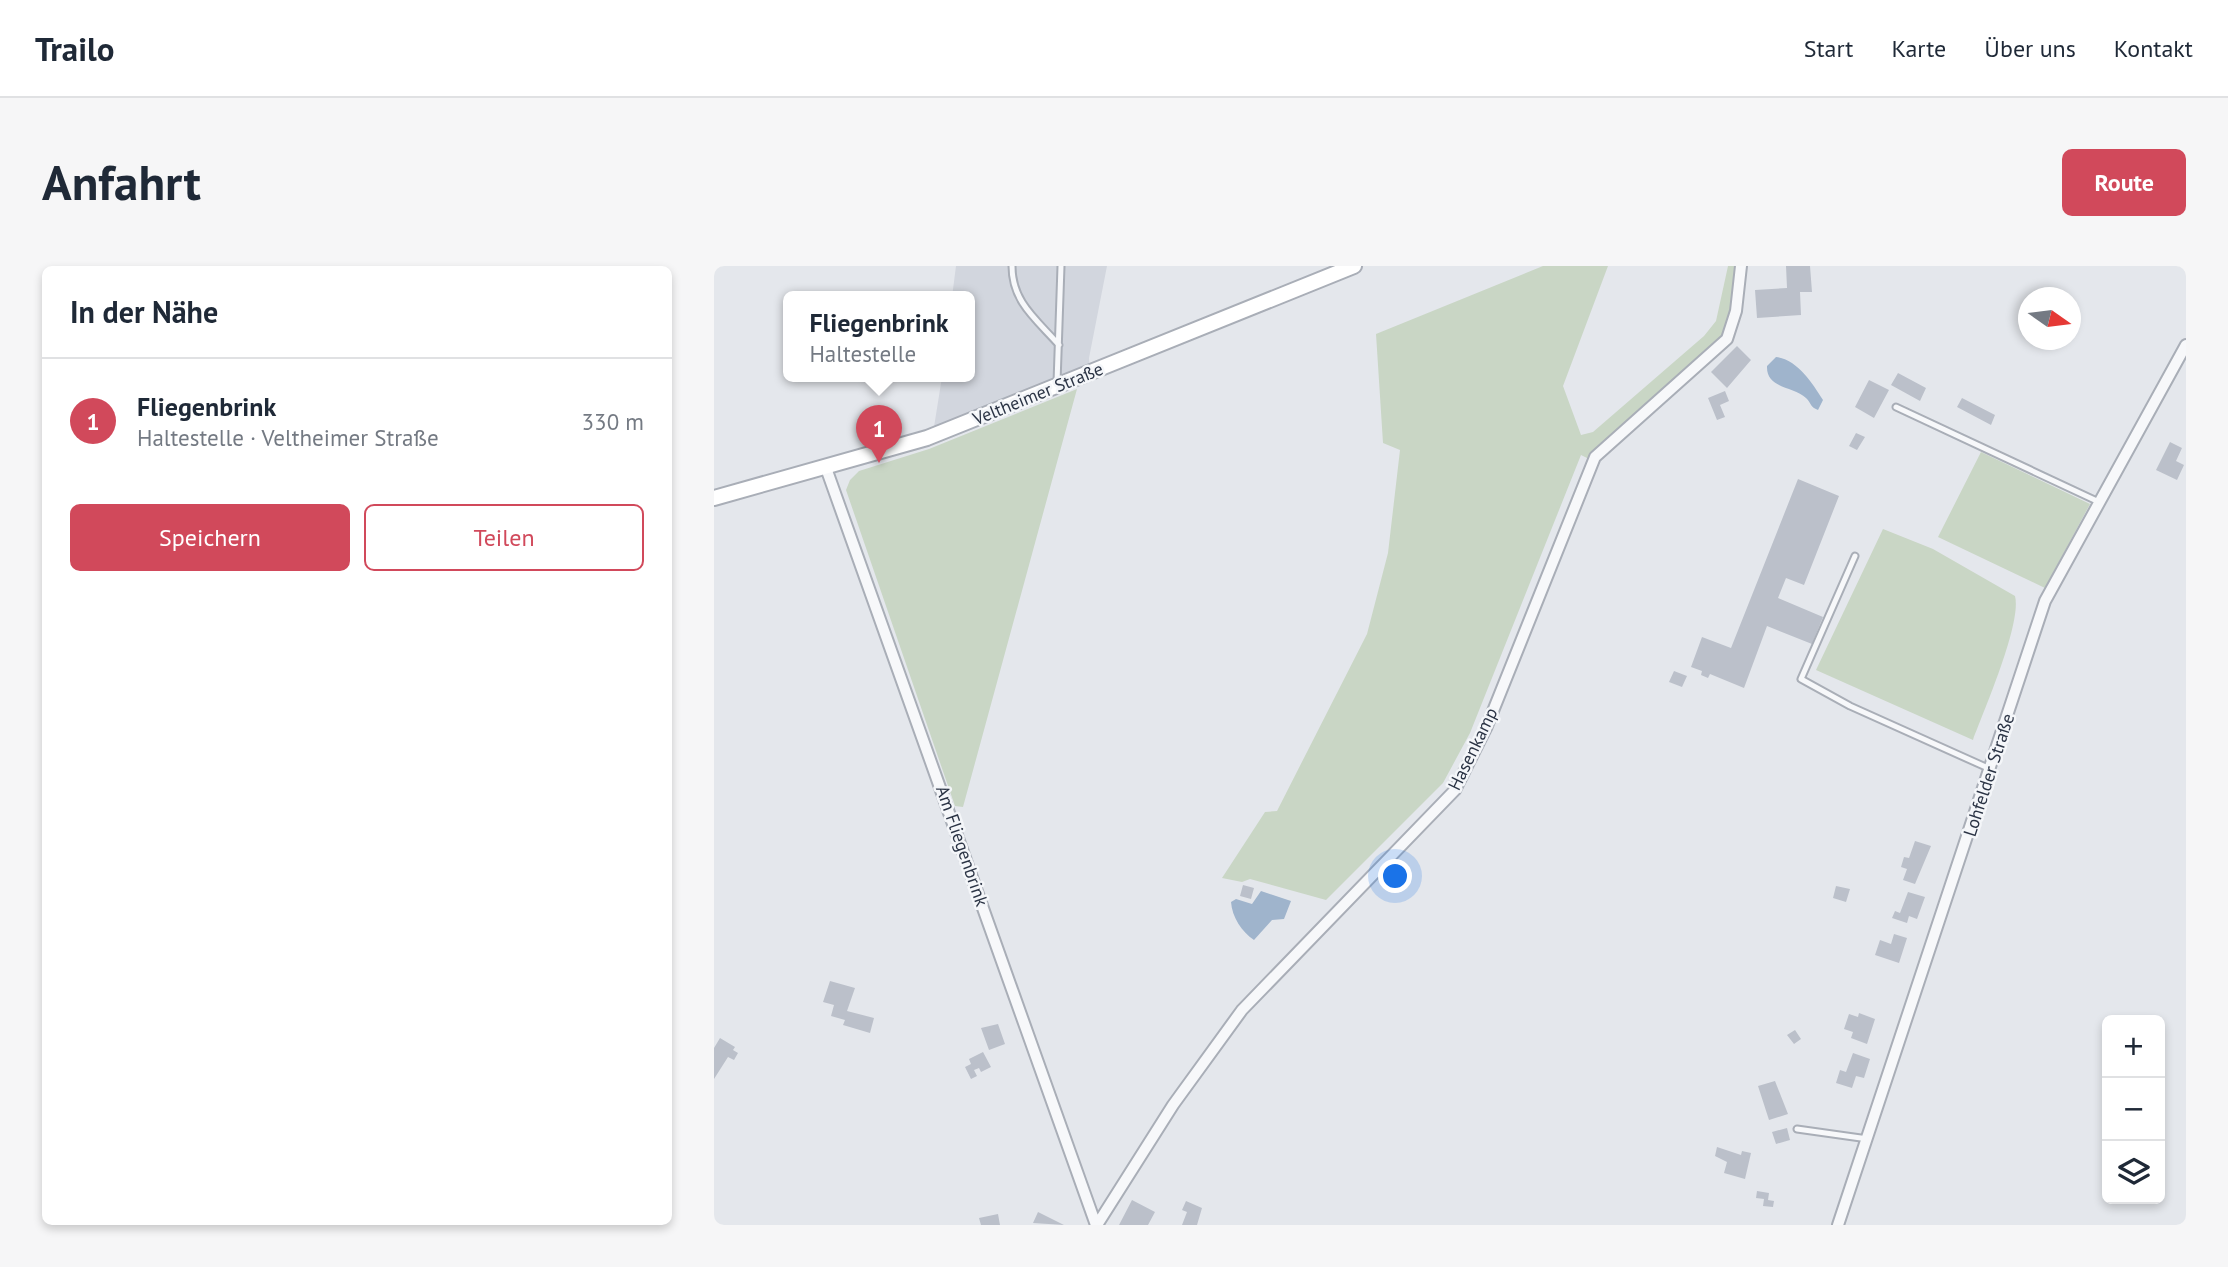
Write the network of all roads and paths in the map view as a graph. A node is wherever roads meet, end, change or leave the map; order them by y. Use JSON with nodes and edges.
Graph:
{"nodes":[{"id":1,"x":1012,"y":266,"type":"edge"},
{"id":2,"x":1061,"y":266,"type":"edge"},
{"id":3,"x":1354,"y":266,"type":"edge"},
{"id":4,"x":1741,"y":266,"type":"edge"},
{"id":5,"x":1059,"y":345,"type":"junction"},
{"id":6,"x":2186,"y":345,"type":"edge"},
{"id":7,"x":1057,"y":386,"type":"junction"},
{"id":8,"x":1896,"y":407,"type":"dead end"},
{"id":9,"x":826,"y":468,"type":"junction"},
{"id":10,"x":714,"y":498,"type":"edge"},
{"id":11,"x":2100,"y":502,"type":"junction"},
{"id":12,"x":1855,"y":556,"type":"dead end"},
{"id":13,"x":1991,"y":769,"type":"junction"},
{"id":14,"x":1797,"y":1129,"type":"dead end"},
{"id":15,"x":1868,"y":1139,"type":"junction"},
{"id":16,"x":1097,"y":1225,"type":"edge"},
{"id":17,"x":1838,"y":1225,"type":"edge"}],
"edges":[{"from":1,"to":5,"type":"lane"},
{"from":2,"to":5,"type":"lane"},
{"from":3,"to":7,"type":"main road","name":"Veltheimer Straße"},
{"from":4,"to":16,"type":"street","name":"Hasenkamp"},
{"from":5,"to":7,"type":"lane"},
{"from":6,"to":11,"type":"street","name":"Lohfelder Straße"},
{"from":7,"to":9,"type":"main road","name":"Veltheimer Straße"},
{"from":8,"to":11,"type":"lane"},
{"from":9,"to":10,"type":"main road","name":"Veltheimer Straße"},
{"from":9,"to":16,"type":"street","name":"Am Fliegenbrink"},
{"from":11,"to":13,"type":"street","name":"Lohfelder Straße"},
{"from":12,"to":13,"type":"lane"},
{"from":13,"to":15,"type":"street","name":"Lohfelder Straße"},
{"from":14,"to":15,"type":"lane"},
{"from":15,"to":17,"type":"street","name":"Lohfelder Straße"}]}
